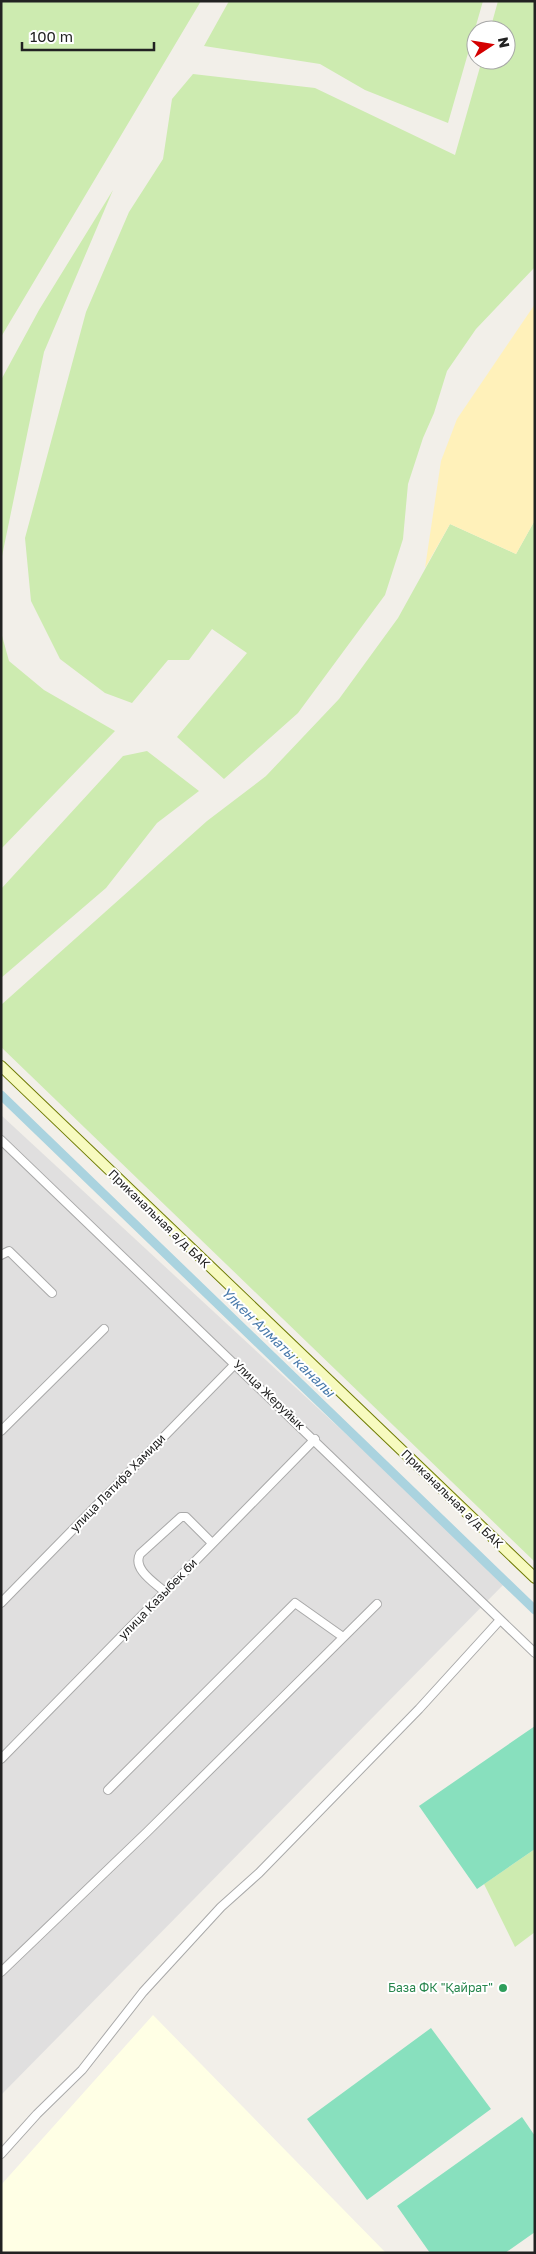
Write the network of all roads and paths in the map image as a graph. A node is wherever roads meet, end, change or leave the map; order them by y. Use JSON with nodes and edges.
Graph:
{"nodes":[{"id":1,"x":1,"y":1066,"type":"edge"},
{"id":2,"x":1,"y":1140,"type":"edge"},
{"id":3,"x":1,"y":1255,"type":"edge"},
{"id":4,"x":52,"y":1293,"type":"dead end"},
{"id":5,"x":104,"y":1330,"type":"dead end"},
{"id":6,"x":236,"y":1363,"type":"junction"},
{"id":7,"x":1,"y":1431,"type":"edge"},
{"id":8,"x":315,"y":1439,"type":"junction"},
{"id":9,"x":212,"y":1543,"type":"junction"},
{"id":10,"x":535,"y":1578,"type":"edge"},
{"id":11,"x":165,"y":1592,"type":"junction"},
{"id":12,"x":1,"y":1603,"type":"edge"},
{"id":13,"x":376,"y":1604,"type":"dead end"},
{"id":14,"x":500,"y":1620,"type":"junction"},
{"id":15,"x":343,"y":1637,"type":"junction"},
{"id":16,"x":535,"y":1653,"type":"edge"},
{"id":17,"x":1,"y":1759,"type":"edge"},
{"id":18,"x":108,"y":1790,"type":"dead end"},
{"id":19,"x":1,"y":1972,"type":"edge"},
{"id":20,"x":1,"y":2154,"type":"edge"}],
"edges":[{"from":1,"to":10,"type":"street","name":"Приканальная а/д БАК"},
{"from":2,"to":6,"type":"street","name":"Улица Жеруйык"},
{"from":3,"to":4,"type":"street"},
{"from":5,"to":7,"type":"street"},
{"from":6,"to":8,"type":"street","name":"Улица Жеруйык"},
{"from":6,"to":12,"type":"street","name":"улица Латифа Хамиди"},
{"from":8,"to":9,"type":"street","name":"улица Казыбек би"},
{"from":8,"to":14,"type":"street","name":"Улица Жеруйык"},
{"from":9,"to":11,"type":"street","name":"улица Казыбек би"},
{"from":9,"to":11,"type":"street"},
{"from":11,"to":17,"type":"street","name":"улица Казыбек би"},
{"from":13,"to":15,"type":"street"},
{"from":14,"to":16,"type":"street","name":"Улица Жеруйык"},
{"from":14,"to":20,"type":"street"},
{"from":15,"to":18,"type":"street"},
{"from":15,"to":19,"type":"street"}]}
